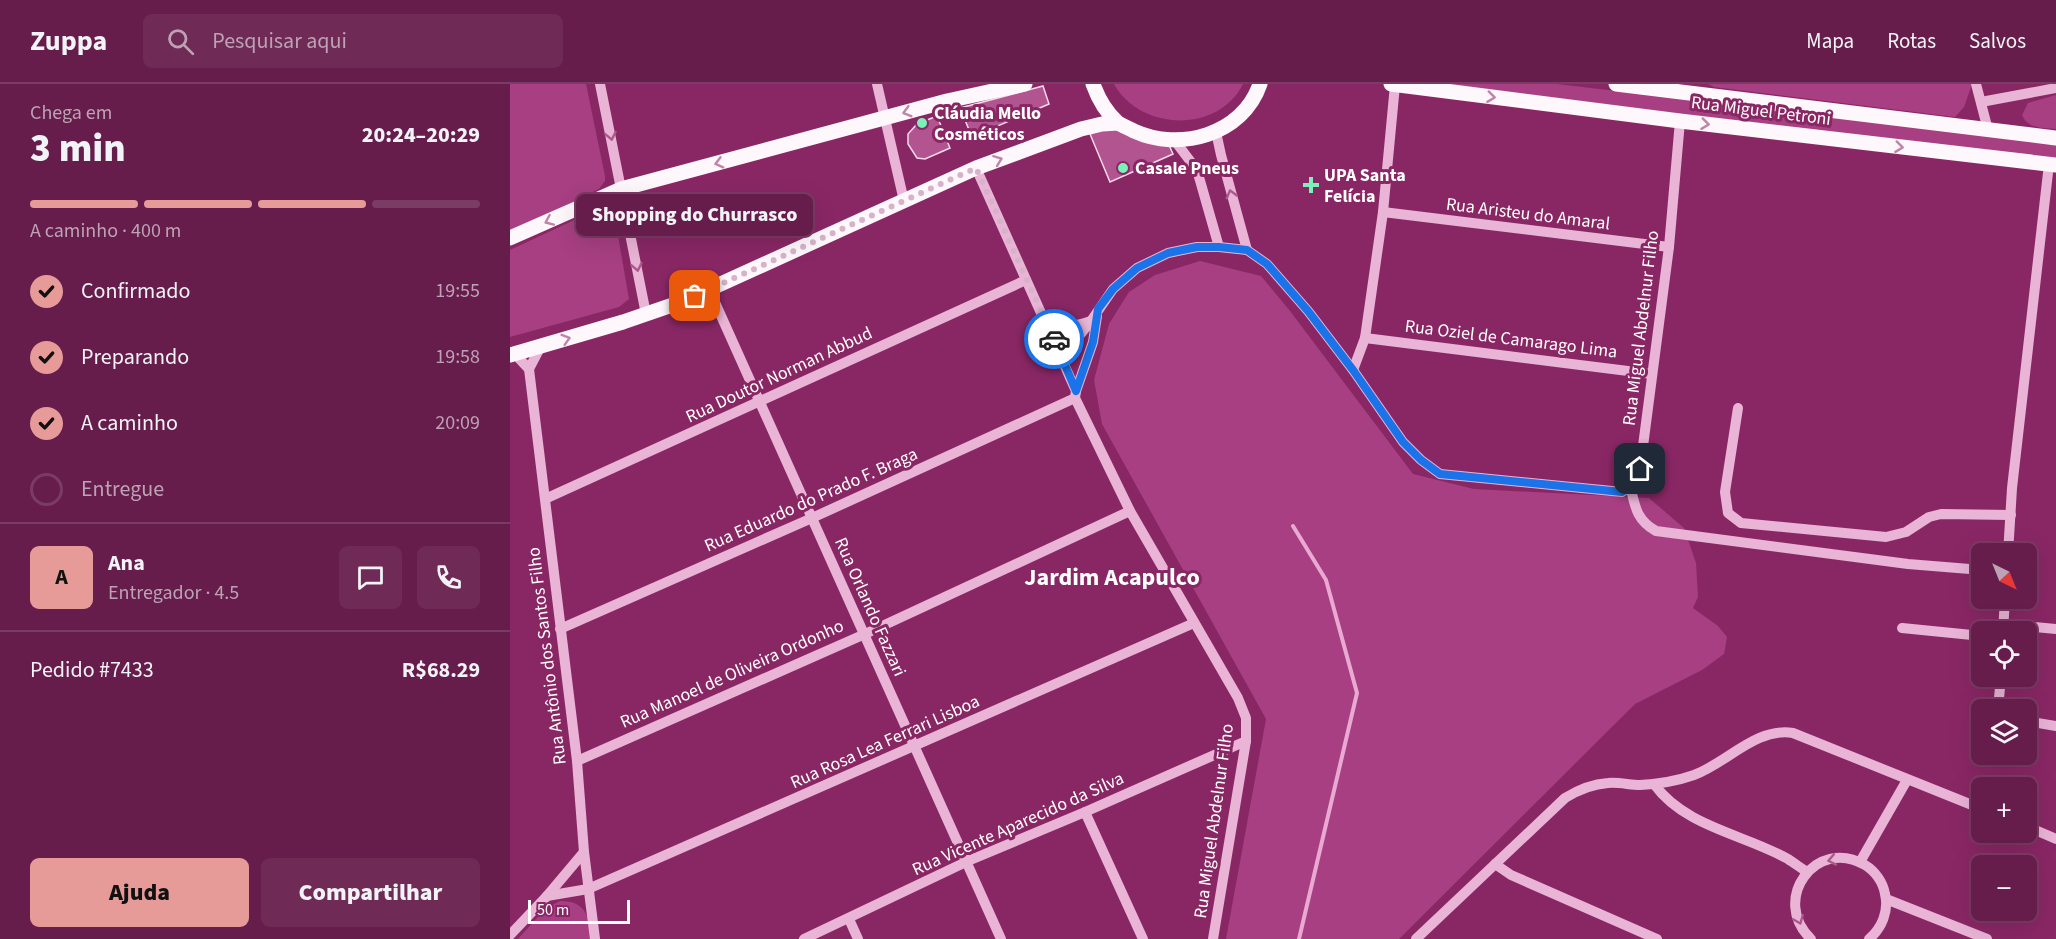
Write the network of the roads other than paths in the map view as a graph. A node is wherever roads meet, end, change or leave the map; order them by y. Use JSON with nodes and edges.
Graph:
{"nodes":[{"id":1,"x":600,"y":84,"type":"edge"},
{"id":2,"x":877,"y":84,"type":"edge"},
{"id":3,"x":1025,"y":84,"type":"edge"},
{"id":4,"x":1093,"y":84,"type":"edge"},
{"id":5,"x":1393,"y":84,"type":"edge"},
{"id":6,"x":1616,"y":84,"type":"edge"},
{"id":7,"x":1976,"y":84,"type":"edge"},
{"id":8,"x":1262,"y":85,"type":"edge"},
{"id":9,"x":1690,"y":88,"type":"edge"},
{"id":10,"x":2056,"y":88,"type":"edge"},
{"id":11,"x":1981,"y":102,"type":"junction"},
{"id":12,"x":884,"y":119,"type":"junction"},
{"id":13,"x":1680,"y":121,"type":"junction"},
{"id":14,"x":1118,"y":123,"type":"junction"},
{"id":15,"x":1988,"y":130,"type":"junction"},
{"id":16,"x":1216,"y":132,"type":"junction"},
{"id":17,"x":2056,"y":138,"type":"edge"},
{"id":18,"x":1175,"y":141,"type":"junction"},
{"id":19,"x":2053,"y":165,"type":"edge"},
{"id":20,"x":976,"y":168,"type":"junction"},
{"id":21,"x":621,"y":189,"type":"junction"},
{"id":22,"x":904,"y":201,"type":"junction"},
{"id":23,"x":1383,"y":213,"type":"junction"},
{"id":24,"x":510,"y":238,"type":"edge"},
{"id":25,"x":1219,"y":247,"type":"junction"},
{"id":26,"x":1669,"y":247,"type":"junction"},
{"id":27,"x":1247,"y":250,"type":"junction"},
{"id":28,"x":1026,"y":280,"type":"junction"},
{"id":29,"x":709,"y":289,"type":"junction"},
{"id":30,"x":1098,"y":309,"type":"junction"},
{"id":31,"x":646,"y":314,"type":"junction"},
{"id":32,"x":1042,"y":314,"type":"junction"},
{"id":33,"x":1091,"y":321,"type":"junction"},
{"id":34,"x":1365,"y":338,"type":"junction"},
{"id":35,"x":541,"y":346,"type":"junction"},
{"id":36,"x":513,"y":354,"type":"edge"},
{"id":37,"x":1062,"y":357,"type":"junction"},
{"id":38,"x":529,"y":369,"type":"junction"},
{"id":39,"x":1353,"y":370,"type":"junction"},
{"id":40,"x":1652,"y":374,"type":"junction"},
{"id":41,"x":1076,"y":394,"type":"junction"},
{"id":42,"x":759,"y":402,"type":"junction"},
{"id":43,"x":1737,"y":408,"type":"dead end"},
{"id":44,"x":1630,"y":485,"type":"junction"},
{"id":45,"x":545,"y":499,"type":"junction"},
{"id":46,"x":1130,"y":511,"type":"junction"},
{"id":47,"x":2011,"y":515,"type":"junction"},
{"id":48,"x":812,"y":518,"type":"junction"},
{"id":49,"x":2009,"y":543,"type":"edge"},
{"id":50,"x":1971,"y":569,"type":"edge"},
{"id":51,"x":1194,"y":624,"type":"junction"},
{"id":52,"x":1902,"y":628,"type":"dead end"},
{"id":53,"x":560,"y":629,"type":"junction"},
{"id":54,"x":2037,"y":629,"type":"edge"},
{"id":55,"x":2056,"y":629,"type":"edge"},
{"id":56,"x":865,"y":634,"type":"junction"},
{"id":57,"x":1971,"y":635,"type":"edge"},
{"id":58,"x":2037,"y":723,"type":"edge"},
{"id":59,"x":2056,"y":726,"type":"edge"},
{"id":60,"x":1246,"y":741,"type":"junction"},
{"id":61,"x":915,"y":747,"type":"junction"},
{"id":62,"x":577,"y":761,"type":"junction"},
{"id":63,"x":1907,"y":780,"type":"junction"},
{"id":64,"x":1654,"y":784,"type":"junction"},
{"id":65,"x":1971,"y":805,"type":"edge"},
{"id":66,"x":1085,"y":812,"type":"junction"},
{"id":67,"x":2037,"y":831,"type":"edge"},
{"id":68,"x":2056,"y":839,"type":"edge"},
{"id":69,"x":584,"y":852,"type":"junction"},
{"id":70,"x":968,"y":861,"type":"junction"},
{"id":71,"x":1860,"y":862,"type":"junction"},
{"id":72,"x":1495,"y":864,"type":"junction"},
{"id":73,"x":1807,"y":872,"type":"junction"},
{"id":74,"x":588,"y":889,"type":"junction"},
{"id":75,"x":547,"y":896,"type":"junction"},
{"id":76,"x":1886,"y":899,"type":"junction"},
{"id":77,"x":849,"y":919,"type":"junction"},
{"id":78,"x":510,"y":935,"type":"edge"},
{"id":79,"x":595,"y":939,"type":"edge"},
{"id":80,"x":804,"y":939,"type":"edge"},
{"id":81,"x":858,"y":939,"type":"edge"},
{"id":82,"x":1001,"y":939,"type":"edge"},
{"id":83,"x":1143,"y":939,"type":"edge"},
{"id":84,"x":1213,"y":939,"type":"edge"},
{"id":85,"x":1416,"y":939,"type":"edge"},
{"id":86,"x":1657,"y":939,"type":"edge"},
{"id":87,"x":1812,"y":939,"type":"edge"},
{"id":88,"x":1869,"y":939,"type":"edge"},
{"id":89,"x":1987,"y":939,"type":"edge"}],
"edges":[{"from":1,"to":21,"type":"street","one_way":true},
{"from":2,"to":12,"type":"street"},
{"from":3,"to":12,"type":"main road","one_way":true},
{"from":4,"to":14,"type":"main road"},
{"from":5,"to":13,"type":"main road","name":"Rua Miguel Petroni","one_way":true},
{"from":5,"to":23,"type":"street"},
{"from":6,"to":9,"type":"main road","name":"Rua Miguel Petroni"},
{"from":7,"to":11,"type":"street"},
{"from":8,"to":16,"type":"main road"},
{"from":9,"to":15,"type":"main road","name":"Rua Miguel Petroni"},
{"from":10,"to":11,"type":"street"},
{"from":11,"to":15,"type":"street"},
{"from":12,"to":21,"type":"main road","one_way":true},
{"from":12,"to":22,"type":"street"},
{"from":13,"to":19,"type":"main road","name":"Rua Miguel Petroni","one_way":true},
{"from":13,"to":26,"type":"street","name":"Rua Miguel Abdelnur Filho"},
{"from":14,"to":18,"type":"main road"},
{"from":20,"to":14,"type":"main road","one_way":true},
{"from":15,"to":17,"type":"main road","name":"Rua Miguel Petroni"},
{"from":16,"to":18,"type":"main road"},
{"from":27,"to":16,"type":"street","one_way":true},
{"from":18,"to":25,"type":"street"},
{"from":19,"to":47,"type":"street"},
{"from":20,"to":22,"type":"main road"},
{"from":20,"to":28,"type":"street","name":"Rua Miguel Abdelnur Filho"},
{"from":21,"to":24,"type":"main road","one_way":true},
{"from":21,"to":31,"type":"street","one_way":true},
{"from":22,"to":29,"type":"main road"},
{"from":23,"to":26,"type":"street","name":"Rua Aristeu do Amaral"},
{"from":23,"to":34,"type":"street"},
{"from":25,"to":27,"type":"street"},
{"from":25,"to":30,"type":"street"},
{"from":26,"to":40,"type":"street","name":"Rua Miguel Abdelnur Filho"},
{"from":27,"to":39,"type":"street"},
{"from":28,"to":32,"type":"street","name":"Rua Miguel Abdelnur Filho"},
{"from":28,"to":42,"type":"street","name":"Rua Doutor Norman Abbud"},
{"from":29,"to":31,"type":"main road"},
{"from":29,"to":42,"type":"street","name":"Rua Orlando Fazzari"},
{"from":30,"to":33,"type":"street"},
{"from":30,"to":41,"type":"street"},
{"from":35,"to":31,"type":"main road","one_way":true},
{"from":32,"to":33,"type":"street"},
{"from":32,"to":37,"type":"street","name":"Rua Miguel Abdelnur Filho"},
{"from":33,"to":37,"type":"street"},
{"from":34,"to":39,"type":"street"},
{"from":34,"to":40,"type":"street","name":"Rua Oziel de Camarago Lima"},
{"from":35,"to":36,"type":"main road"},
{"from":35,"to":38,"type":"street"},
{"from":36,"to":38,"type":"street"},
{"from":37,"to":41,"type":"street","name":"Rua Miguel Abdelnur Filho"},
{"from":38,"to":45,"type":"street","name":"Rua Antônio dos Santos Filho"},
{"from":39,"to":44,"type":"street"},
{"from":40,"to":44,"type":"street","name":"Rua Miguel Abdelnur Filho"},
{"from":41,"to":46,"type":"street","name":"Rua Miguel Abdelnur Filho"},
{"from":41,"to":48,"type":"street","name":"Rua Eduardo do Prado F. Braga"},
{"from":42,"to":45,"type":"street","name":"Rua Doutor Norman Abbud"},
{"from":42,"to":48,"type":"street","name":"Rua Orlando Fazzari"},
{"from":43,"to":47,"type":"street"},
{"from":44,"to":50,"type":"street"},
{"from":45,"to":53,"type":"street","name":"Rua Antônio dos Santos Filho"},
{"from":46,"to":51,"type":"street","name":"Rua Miguel Abdelnur Filho"},
{"from":46,"to":56,"type":"street","name":"Rua Manoel de Oliveira Ordonho"},
{"from":47,"to":49,"type":"street"},
{"from":48,"to":53,"type":"street","name":"Rua Eduardo do Prado F. Braga"},
{"from":48,"to":56,"type":"street","name":"Rua Orlando Fazzari"},
{"from":51,"to":60,"type":"street","name":"Rua Miguel Abdelnur Filho"},
{"from":51,"to":61,"type":"street","name":"Rua Rosa Lea Ferrari Lisboa"},
{"from":52,"to":57,"type":"street"},
{"from":53,"to":62,"type":"street","name":"Rua Antônio dos Santos Filho"},
{"from":54,"to":55,"type":"street"},
{"from":56,"to":61,"type":"street","name":"Rua Orlando Fazzari"},
{"from":56,"to":62,"type":"street","name":"Rua Manoel de Oliveira Ordonho"},
{"from":58,"to":59,"type":"street"},
{"from":60,"to":66,"type":"street","name":"Rua Vicente Aparecido da Silva"},
{"from":60,"to":84,"type":"street","name":"Rua Miguel Abdelnur Filho"},
{"from":61,"to":70,"type":"street","name":"Rua Orlando Fazzari"},
{"from":61,"to":74,"type":"street","name":"Rua Rosa Lea Ferrari Lisboa"},
{"from":62,"to":69,"type":"street","name":"Rua Antônio dos Santos Filho"},
{"from":63,"to":64,"type":"street"},
{"from":63,"to":65,"type":"street"},
{"from":63,"to":71,"type":"street"},
{"from":64,"to":72,"type":"street"},
{"from":64,"to":73,"type":"street"},
{"from":66,"to":70,"type":"street","name":"Rua Vicente Aparecido da Silva"},
{"from":66,"to":83,"type":"street"},
{"from":67,"to":68,"type":"street"},
{"from":69,"to":74,"type":"street","name":"Rua Antônio dos Santos Filho"},
{"from":69,"to":75,"type":"street"},
{"from":70,"to":77,"type":"street","name":"Rua Vicente Aparecido da Silva"},
{"from":70,"to":82,"type":"street","name":"Rua Orlando Fazzari"},
{"from":71,"to":73,"type":"street","one_way":true},
{"from":71,"to":76,"type":"street"},
{"from":72,"to":85,"type":"street"},
{"from":72,"to":86,"type":"street"},
{"from":73,"to":87,"type":"street","one_way":true},
{"from":74,"to":75,"type":"street","name":"Rua Rosa Lea Ferrari Lisboa"},
{"from":74,"to":79,"type":"street","name":"Rua Antônio dos Santos Filho"},
{"from":75,"to":78,"type":"street"},
{"from":76,"to":88,"type":"street"},
{"from":76,"to":89,"type":"street"},
{"from":77,"to":80,"type":"street","name":"Rua Vicente Aparecido da Silva"},
{"from":77,"to":81,"type":"street"}]}
